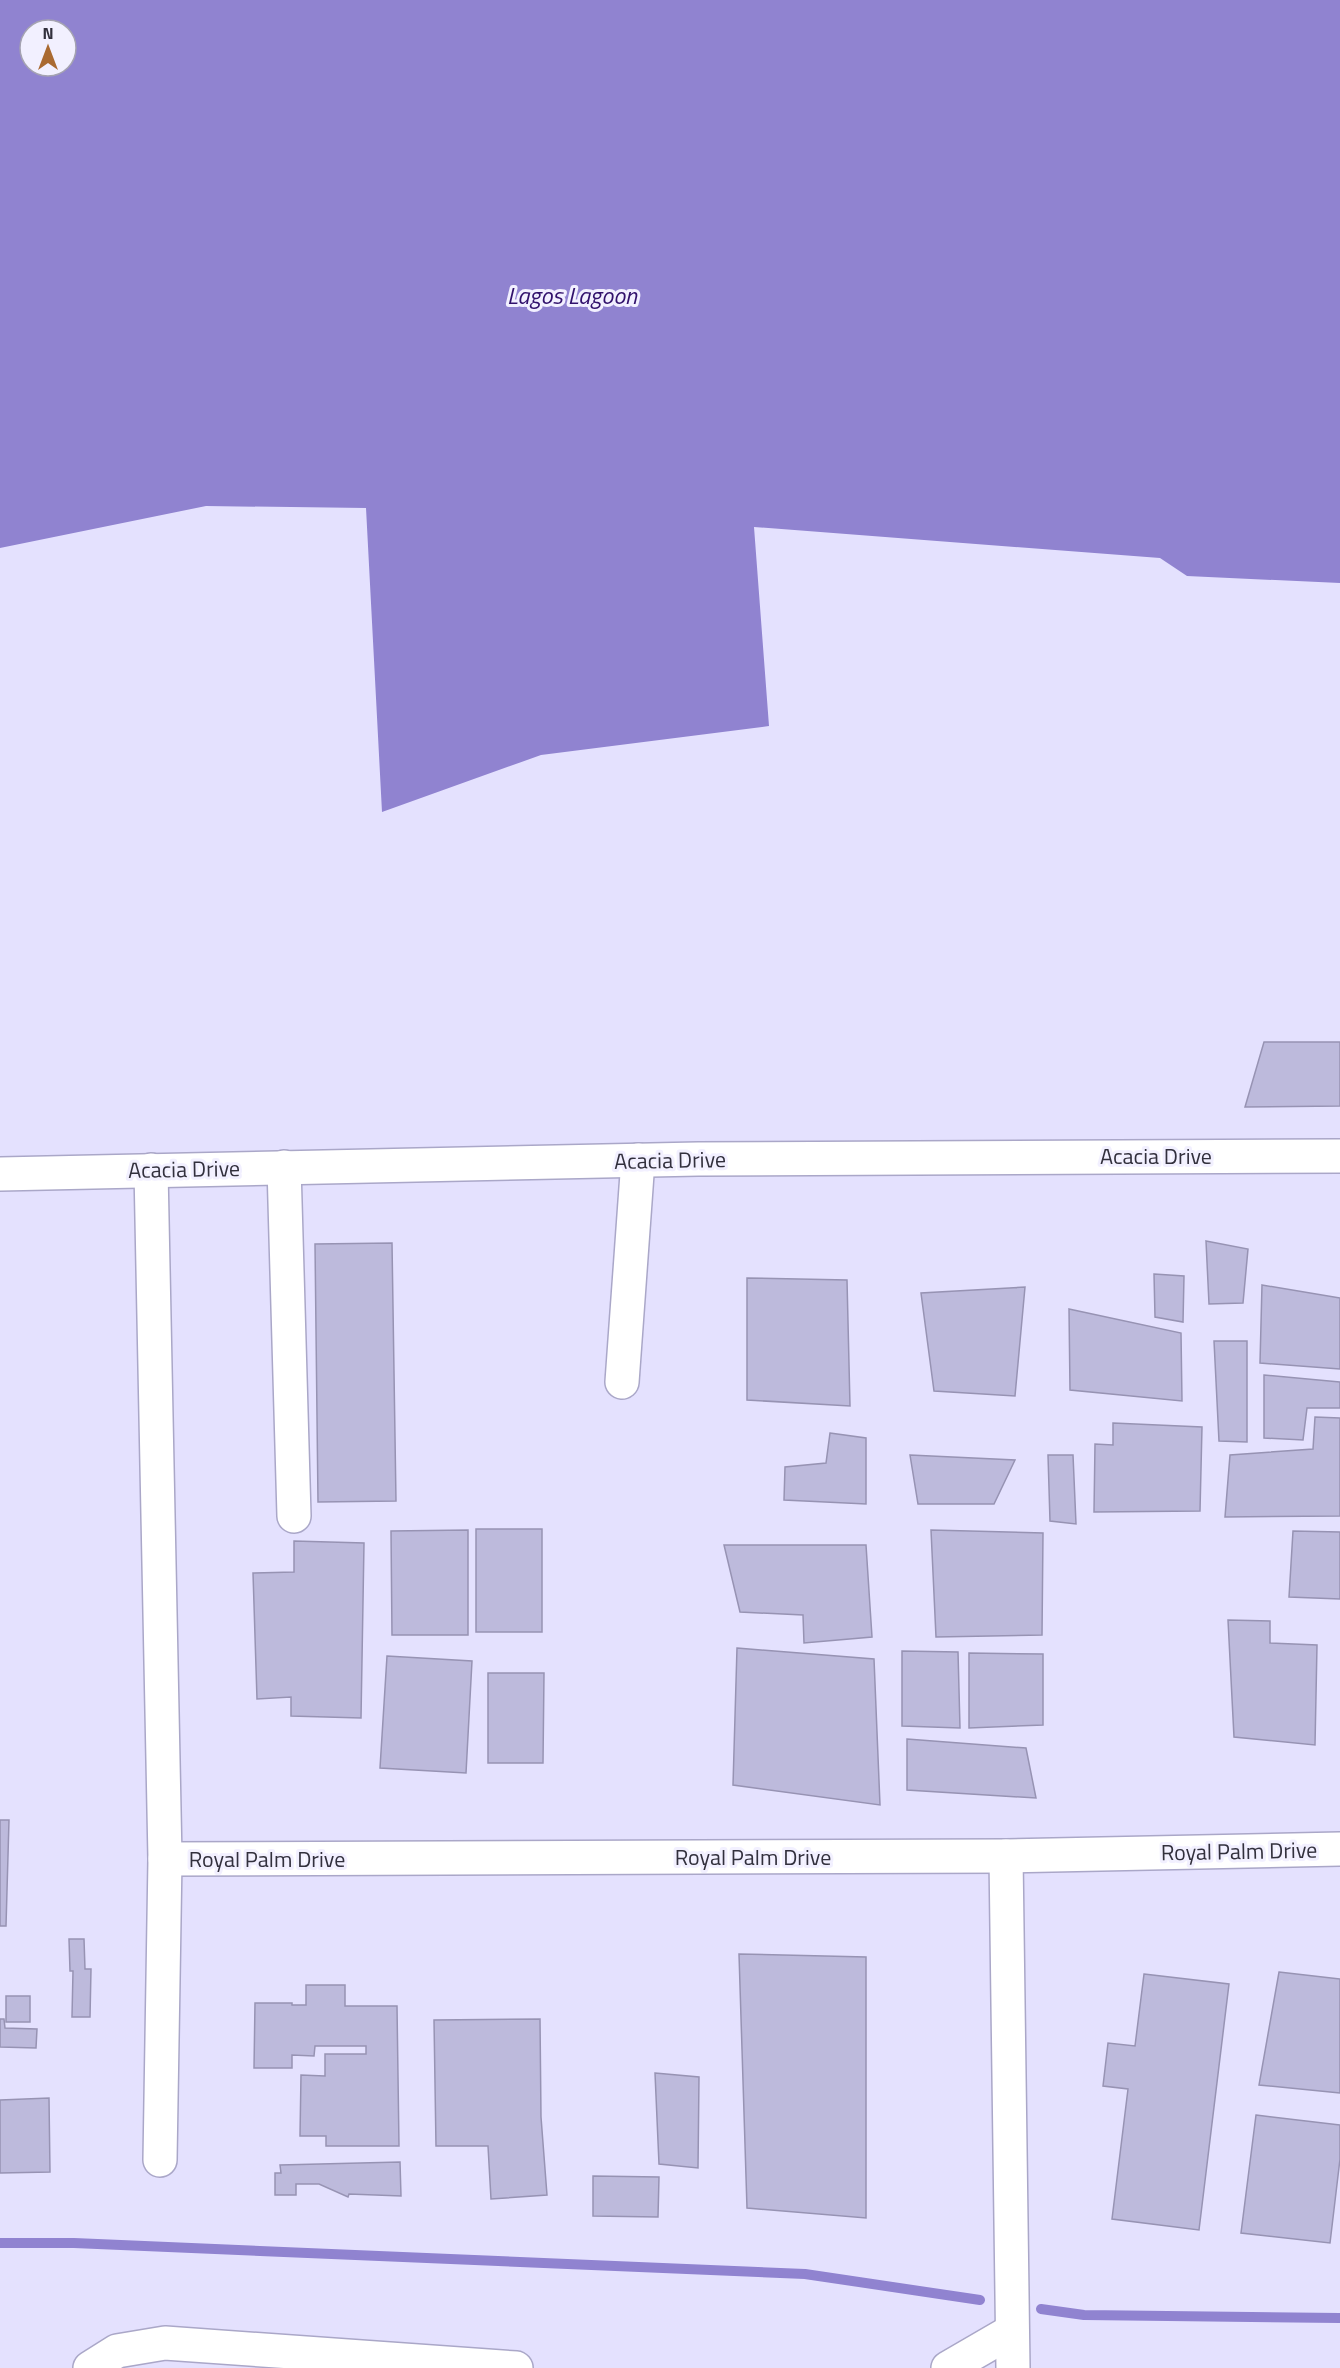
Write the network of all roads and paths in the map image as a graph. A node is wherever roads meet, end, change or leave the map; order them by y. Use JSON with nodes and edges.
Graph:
{"nodes":[{"id":1,"x":1340,"y":1156,"type":"edge"},
{"id":2,"x":638,"y":1160,"type":"junction"},
{"id":3,"x":284,"y":1167,"type":"junction"},
{"id":4,"x":151,"y":1170,"type":"junction"},
{"id":5,"x":0,"y":1174,"type":"edge"},
{"id":6,"x":622,"y":1382,"type":"dead end"},
{"id":7,"x":294,"y":1516,"type":"dead end"},
{"id":8,"x":1340,"y":1849,"type":"edge"},
{"id":9,"x":1006,"y":1856,"type":"junction"},
{"id":10,"x":165,"y":1859,"type":"junction"},
{"id":11,"x":160,"y":2160,"type":"dead end"},
{"id":12,"x":1011,"y":2332,"type":"junction"},
{"id":13,"x":90,"y":2368,"type":"edge"},
{"id":14,"x":516,"y":2368,"type":"edge"},
{"id":15,"x":948,"y":2368,"type":"edge"},
{"id":16,"x":1013,"y":2368,"type":"edge"}],
"edges":[{"from":1,"to":2,"type":"street","name":"Acacia Drive"},
{"from":2,"to":3,"type":"street","name":"Acacia Drive"},
{"from":2,"to":6,"type":"street"},
{"from":3,"to":4,"type":"street","name":"Acacia Drive"},
{"from":3,"to":7,"type":"street"},
{"from":4,"to":5,"type":"street","name":"Acacia Drive"},
{"from":4,"to":10,"type":"street"},
{"from":8,"to":9,"type":"street","name":"Royal Palm Drive"},
{"from":9,"to":10,"type":"street","name":"Royal Palm Drive"},
{"from":9,"to":12,"type":"street"},
{"from":10,"to":11,"type":"street"},
{"from":12,"to":15,"type":"street"},
{"from":12,"to":16,"type":"street"},
{"from":13,"to":14,"type":"street"}]}
